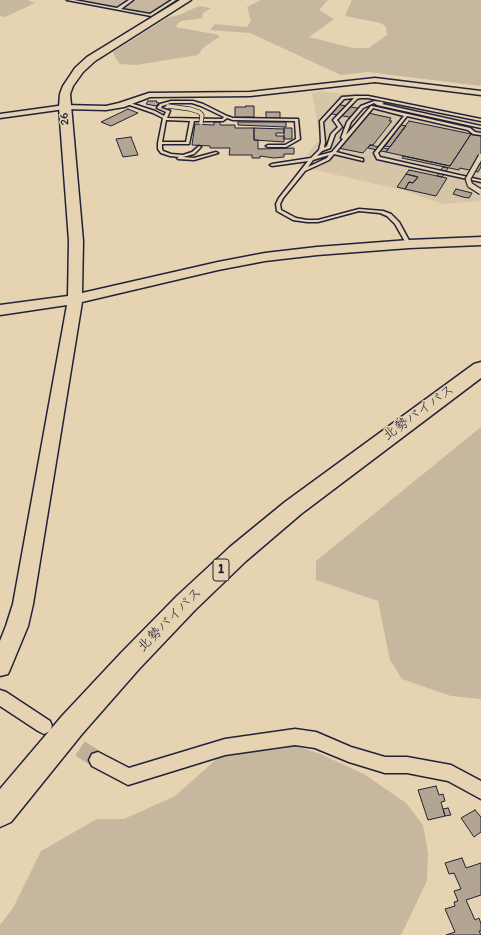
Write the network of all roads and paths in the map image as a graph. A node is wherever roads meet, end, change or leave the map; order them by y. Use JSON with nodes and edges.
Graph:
{"nodes":[{"id":1,"x":69,"y":0,"type":"edge"},
{"id":2,"x":131,"y":0,"type":"edge"},
{"id":3,"x":174,"y":0,"type":"edge"},
{"id":4,"x":186,"y":0,"type":"edge"},
{"id":5,"x":81,"y":1,"type":"edge"},
{"id":6,"x":118,"y":9,"type":"junction"},
{"id":7,"x":481,"y":93,"type":"edge"},
{"id":8,"x":361,"y":97,"type":"junction"},
{"id":9,"x":126,"y":103,"type":"junction"},
{"id":10,"x":161,"y":105,"type":"junction"},
{"id":11,"x":372,"y":105,"type":"junction"},
{"id":12,"x":65,"y":107,"type":"junction"},
{"id":13,"x":422,"y":112,"type":"junction"},
{"id":14,"x":406,"y":115,"type":"junction"},
{"id":15,"x":0,"y":116,"type":"edge"},
{"id":16,"x":226,"y":117,"type":"junction"},
{"id":17,"x":165,"y":118,"type":"junction"},
{"id":18,"x":192,"y":120,"type":"junction"},
{"id":19,"x":481,"y":120,"type":"edge"},
{"id":20,"x":201,"y":123,"type":"dead end"},
{"id":21,"x":481,"y":123,"type":"edge"},
{"id":22,"x":481,"y":126,"type":"edge"},
{"id":23,"x":481,"y":134,"type":"edge"},
{"id":24,"x":160,"y":143,"type":"junction"},
{"id":25,"x":341,"y":143,"type":"junction"},
{"id":26,"x":198,"y":146,"type":"dead end"},
{"id":27,"x":268,"y":146,"type":"dead end"},
{"id":28,"x":322,"y":150,"type":"junction"},
{"id":29,"x":216,"y":153,"type":"dead end"},
{"id":30,"x":333,"y":153,"type":"junction"},
{"id":31,"x":170,"y":155,"type":"junction"},
{"id":32,"x":481,"y":156,"type":"edge"},
{"id":33,"x":312,"y":159,"type":"junction"},
{"id":34,"x":362,"y":160,"type":"dead end"},
{"id":35,"x":272,"y":165,"type":"dead end"},
{"id":36,"x":303,"y":171,"type":"junction"},
{"id":37,"x":481,"y":181,"type":"edge"},
{"id":38,"x":481,"y":192,"type":"edge"},
{"id":39,"x":481,"y":241,"type":"edge"},
{"id":40,"x":409,"y":244,"type":"junction"},
{"id":41,"x":75,"y":299,"type":"junction"},
{"id":42,"x":0,"y":310,"type":"edge"},
{"id":43,"x":481,"y":368,"type":"edge"},
{"id":44,"x":0,"y":667,"type":"edge"},
{"id":45,"x":0,"y":697,"type":"edge"},
{"id":46,"x":44,"y":726,"type":"dead end"},
{"id":47,"x":98,"y":760,"type":"tunnel mouth"},
{"id":48,"x":480,"y":789,"type":"edge"},
{"id":49,"x":0,"y":812,"type":"edge"}],
"edges":[{"from":1,"to":5,"type":"lane"},
{"from":2,"to":6,"type":"lane"},
{"from":3,"to":6,"type":"lane"},
{"from":4,"to":12,"type":"street","name":"26"},
{"from":5,"to":6,"type":"lane"},
{"from":7,"to":9,"type":"street"},
{"from":8,"to":19,"type":"lane"},
{"from":8,"to":28,"type":"lane"},
{"from":8,"to":28,"type":"lane"},
{"from":9,"to":12,"type":"street"},
{"from":9,"to":17,"type":"lane"},
{"from":10,"to":16,"type":"lane"},
{"from":10,"to":17,"type":"lane"},
{"from":10,"to":20,"type":"lane","bridge":true},
{"from":11,"to":13,"type":"lane"},
{"from":11,"to":14,"type":"lane"},
{"from":11,"to":25,"type":"lane"},
{"from":11,"to":25,"type":"lane"},
{"from":12,"to":15,"type":"street"},
{"from":12,"to":41,"type":"street","name":"26"},
{"from":13,"to":21,"type":"lane"},
{"from":13,"to":22,"type":"lane"},
{"from":14,"to":23,"type":"lane"},
{"from":14,"to":37,"type":"lane"},
{"from":16,"to":18,"type":"lane"},
{"from":16,"to":27,"type":"lane"},
{"from":17,"to":18,"type":"lane"},
{"from":17,"to":24,"type":"lane"},
{"from":18,"to":24,"type":"lane"},
{"from":24,"to":31,"type":"lane"},
{"from":25,"to":30,"type":"lane"},
{"from":26,"to":31,"type":"lane"},
{"from":28,"to":33,"type":"lane"},
{"from":29,"to":31,"type":"lane"},
{"from":30,"to":33,"type":"lane"},
{"from":30,"to":34,"type":"lane"},
{"from":30,"to":36,"type":"lane"},
{"from":32,"to":38,"type":"lane","bridge":true},
{"from":33,"to":35,"type":"lane"},
{"from":33,"to":36,"type":"lane"},
{"from":36,"to":40,"type":"lane"},
{"from":39,"to":40,"type":"street"},
{"from":40,"to":41,"type":"street"},
{"from":41,"to":42,"type":"street"},
{"from":41,"to":44,"type":"street","name":"26"},
{"from":43,"to":49,"type":"highway","name":"北勢バイパス","number":"1"},
{"from":45,"to":46,"type":"street"},
{"from":47,"to":48,"type":"street"}]}
